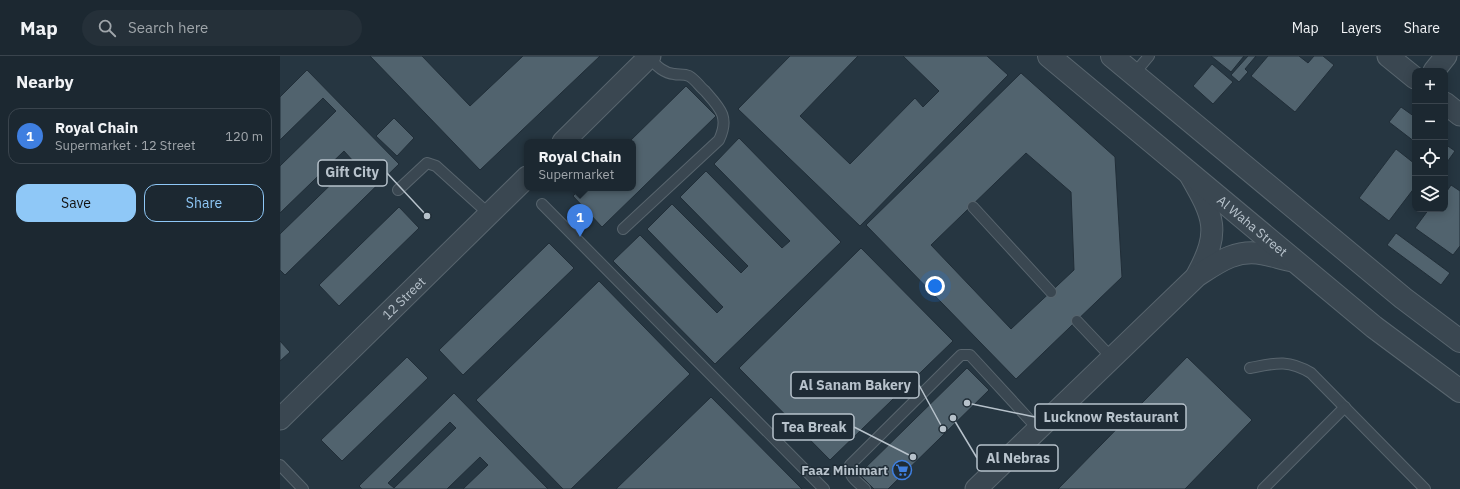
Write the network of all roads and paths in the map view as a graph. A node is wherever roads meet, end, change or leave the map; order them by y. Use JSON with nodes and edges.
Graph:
{"nodes":[{"id":1,"x":1049,"y":56,"type":"edge"},
{"id":2,"x":1112,"y":56,"type":"edge"},
{"id":3,"x":1149,"y":56,"type":"edge"},
{"id":4,"x":1388,"y":56,"type":"edge"},
{"id":5,"x":1446,"y":56,"type":"edge"},
{"id":6,"x":649,"y":57,"type":"edge"},
{"id":7,"x":1436,"y":68,"type":"edge"},
{"id":8,"x":1134,"y":74,"type":"junction"},
{"id":9,"x":1412,"y":76,"type":"edge"},
{"id":10,"x":1446,"y":104,"type":"edge"},
{"id":11,"x":1460,"y":115,"type":"edge"},
{"id":12,"x":566,"y":139,"type":"edge"},
{"id":13,"x":1189,"y":173,"type":"junction"},
{"id":14,"x":524,"y":180,"type":"edge"},
{"id":15,"x":398,"y":190,"type":"dead end"},
{"id":16,"x":542,"y":204,"type":"dead end"},
{"id":17,"x":973,"y":207,"type":"dead end"},
{"id":18,"x":489,"y":214,"type":"junction"},
{"id":19,"x":623,"y":228,"type":"dead end"},
{"id":20,"x":1293,"y":261,"type":"junction"},
{"id":21,"x":1197,"y":276,"type":"junction"},
{"id":22,"x":1051,"y":292,"type":"dead end"},
{"id":23,"x":1076,"y":321,"type":"dead end"},
{"id":24,"x":1460,"y":341,"type":"edge"},
{"id":25,"x":1112,"y":358,"type":"junction"},
{"id":26,"x":1250,"y":368,"type":"dead end"},
{"id":27,"x":1460,"y":391,"type":"edge"},
{"id":28,"x":1345,"y":407,"type":"junction"},
{"id":29,"x":280,"y":419,"type":"edge"},
{"id":30,"x":1038,"y":429,"type":"junction"},
{"id":31,"x":280,"y":465,"type":"edge"},
{"id":32,"x":303,"y":489,"type":"edge"},
{"id":33,"x":824,"y":489,"type":"edge"},
{"id":34,"x":865,"y":489,"type":"edge"},
{"id":35,"x":976,"y":489,"type":"edge"},
{"id":36,"x":1263,"y":489,"type":"edge"},
{"id":37,"x":1425,"y":489,"type":"edge"}],
"edges":[{"from":1,"to":13,"type":"street","name":"Al Waha Street"},
{"from":2,"to":8,"type":"street"},
{"from":3,"to":8,"type":"lane"},
{"from":4,"to":9,"type":"street"},
{"from":5,"to":7,"type":"street"},
{"from":6,"to":12,"type":"street"},
{"from":6,"to":19,"type":"lane"},
{"from":8,"to":24,"type":"street"},
{"from":10,"to":11,"type":"street"},
{"from":13,"to":20,"type":"street","name":"Al Waha Street"},
{"from":13,"to":21,"type":"street"},
{"from":14,"to":18,"type":"street","name":"12 Street"},
{"from":15,"to":18,"type":"lane"},
{"from":16,"to":33,"type":"lane"},
{"from":17,"to":22,"type":"lane"},
{"from":18,"to":29,"type":"street","name":"12 Street"},
{"from":20,"to":21,"type":"street"},
{"from":20,"to":27,"type":"street","name":"Al Waha Street"},
{"from":21,"to":25,"type":"street"},
{"from":23,"to":25,"type":"lane"},
{"from":25,"to":30,"type":"street"},
{"from":26,"to":28,"type":"lane"},
{"from":28,"to":36,"type":"lane"},
{"from":28,"to":37,"type":"lane"},
{"from":30,"to":34,"type":"lane"},
{"from":30,"to":35,"type":"street"},
{"from":31,"to":32,"type":"lane"}]}
